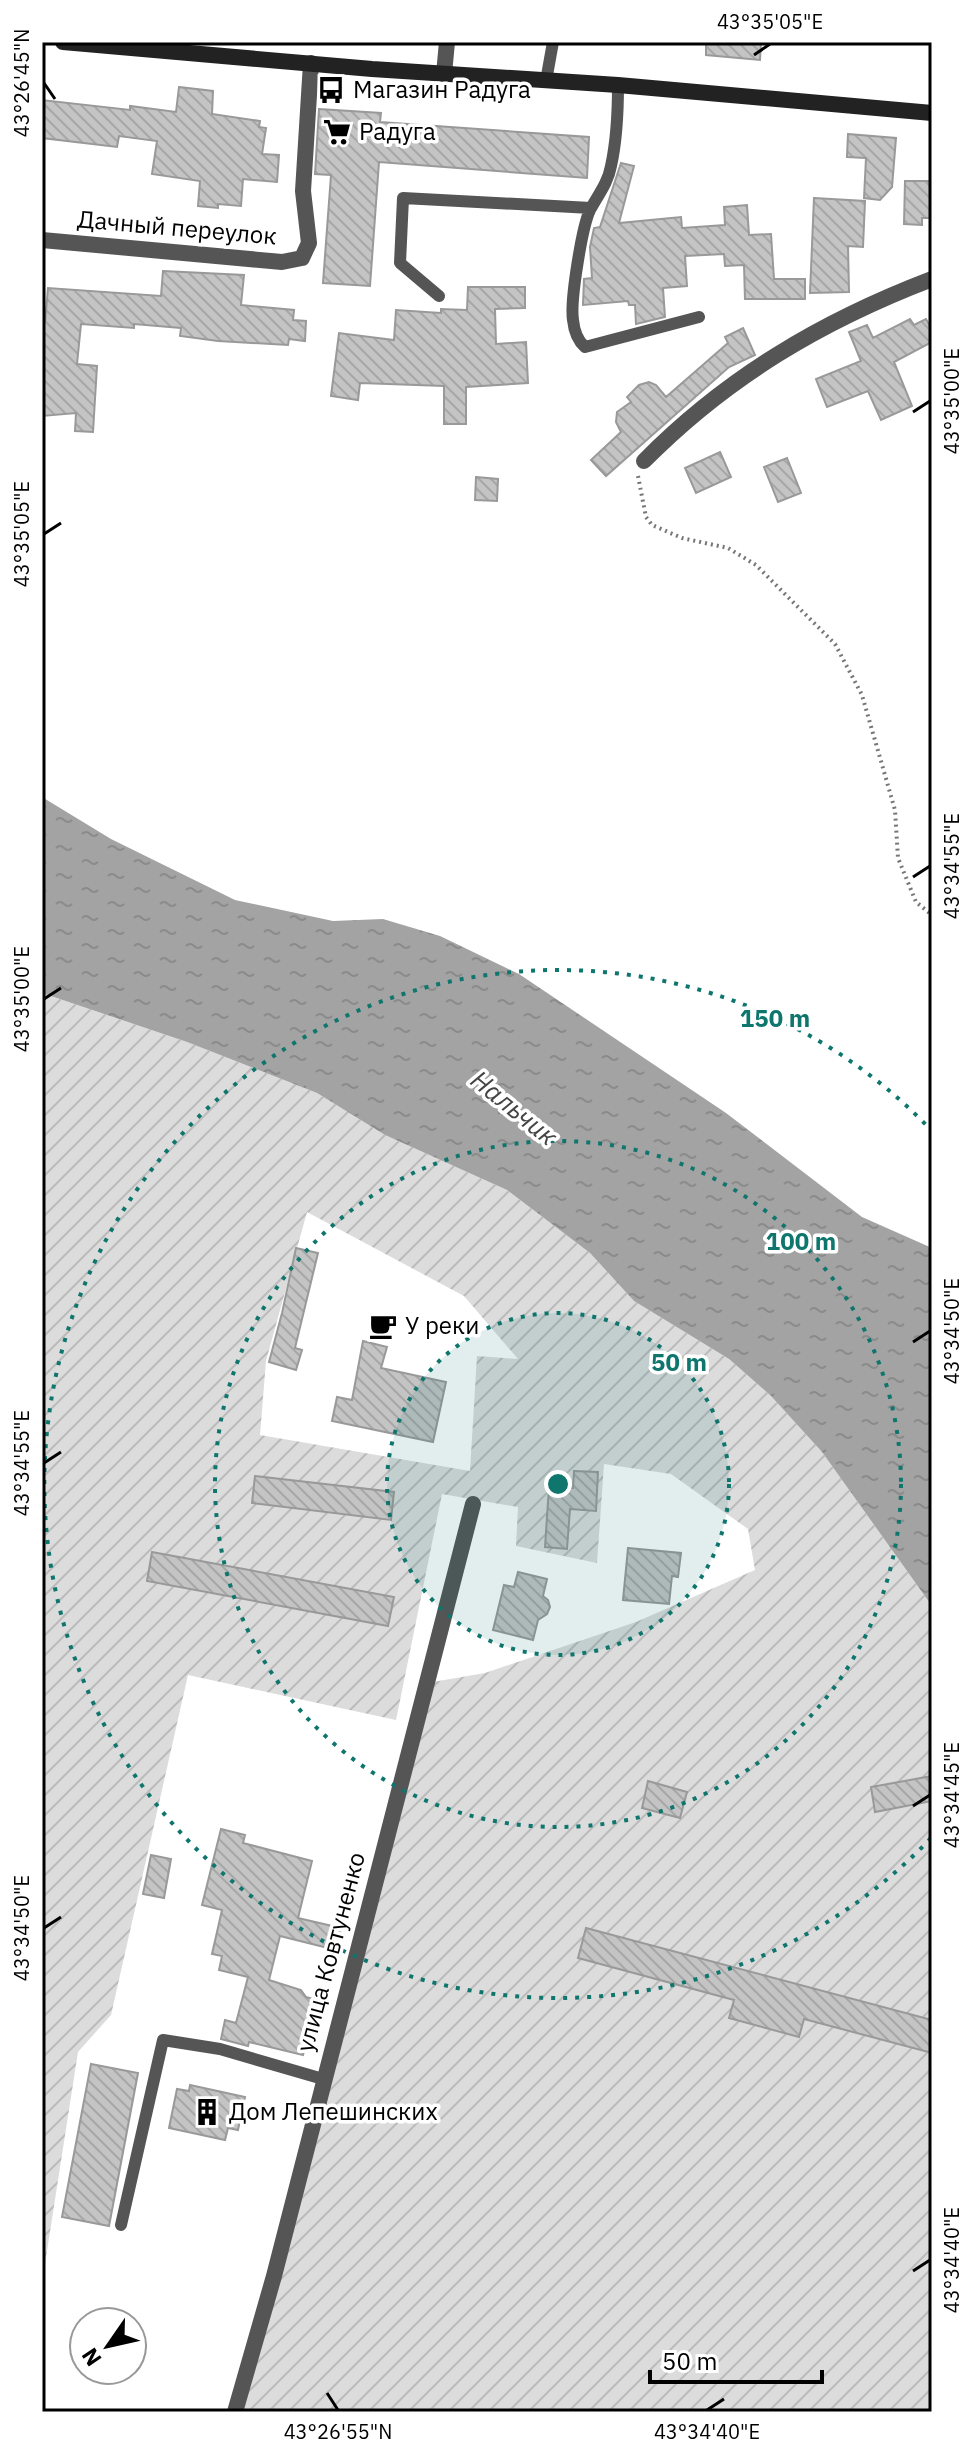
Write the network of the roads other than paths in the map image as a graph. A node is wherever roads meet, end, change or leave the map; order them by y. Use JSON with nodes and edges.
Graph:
{"nodes":[{"id":1,"x":63,"y":42,"type":"edge"},
{"id":2,"x":447,"y":42,"type":"edge"},
{"id":3,"x":553,"y":42,"type":"edge"},
{"id":4,"x":148,"y":46,"type":"edge"},
{"id":5,"x":311,"y":63,"type":"junction"},
{"id":6,"x":444,"y":74,"type":"junction"},
{"id":7,"x":546,"y":81,"type":"junction"},
{"id":8,"x":618,"y":85,"type":"junction"},
{"id":9,"x":932,"y":113,"type":"edge"},
{"id":10,"x":591,"y":208,"type":"junction"},
{"id":11,"x":42,"y":240,"type":"edge"},
{"id":12,"x":932,"y":279,"type":"edge"},
{"id":13,"x":439,"y":296,"type":"dead end"},
{"id":14,"x":699,"y":317,"type":"dead end"},
{"id":15,"x":644,"y":461,"type":"road end"},
{"id":16,"x":473,"y":1504,"type":"dead end"},
{"id":17,"x":323,"y":2079,"type":"junction"},
{"id":18,"x":121,"y":2225,"type":"dead end"},
{"id":19,"x":235,"y":2412,"type":"edge"}],
"edges":[{"from":1,"to":4,"type":"street"},
{"from":2,"to":6,"type":"street"},
{"from":3,"to":7,"type":"lane"},
{"from":4,"to":5,"type":"street"},
{"from":5,"to":6,"type":"street"},
{"from":5,"to":11,"type":"street","name":"Дачный переулок"},
{"from":6,"to":7,"type":"street"},
{"from":7,"to":8,"type":"street"},
{"from":8,"to":9,"type":"street"},
{"from":8,"to":10,"type":"lane"},
{"from":10,"to":13,"type":"lane"},
{"from":10,"to":14,"type":"lane"},
{"from":12,"to":15,"type":"street"},
{"from":16,"to":17,"type":"street","name":"улица Ковтуненко"},
{"from":17,"to":18,"type":"lane"},
{"from":17,"to":19,"type":"street","name":"улица Ковтуненко"}]}
